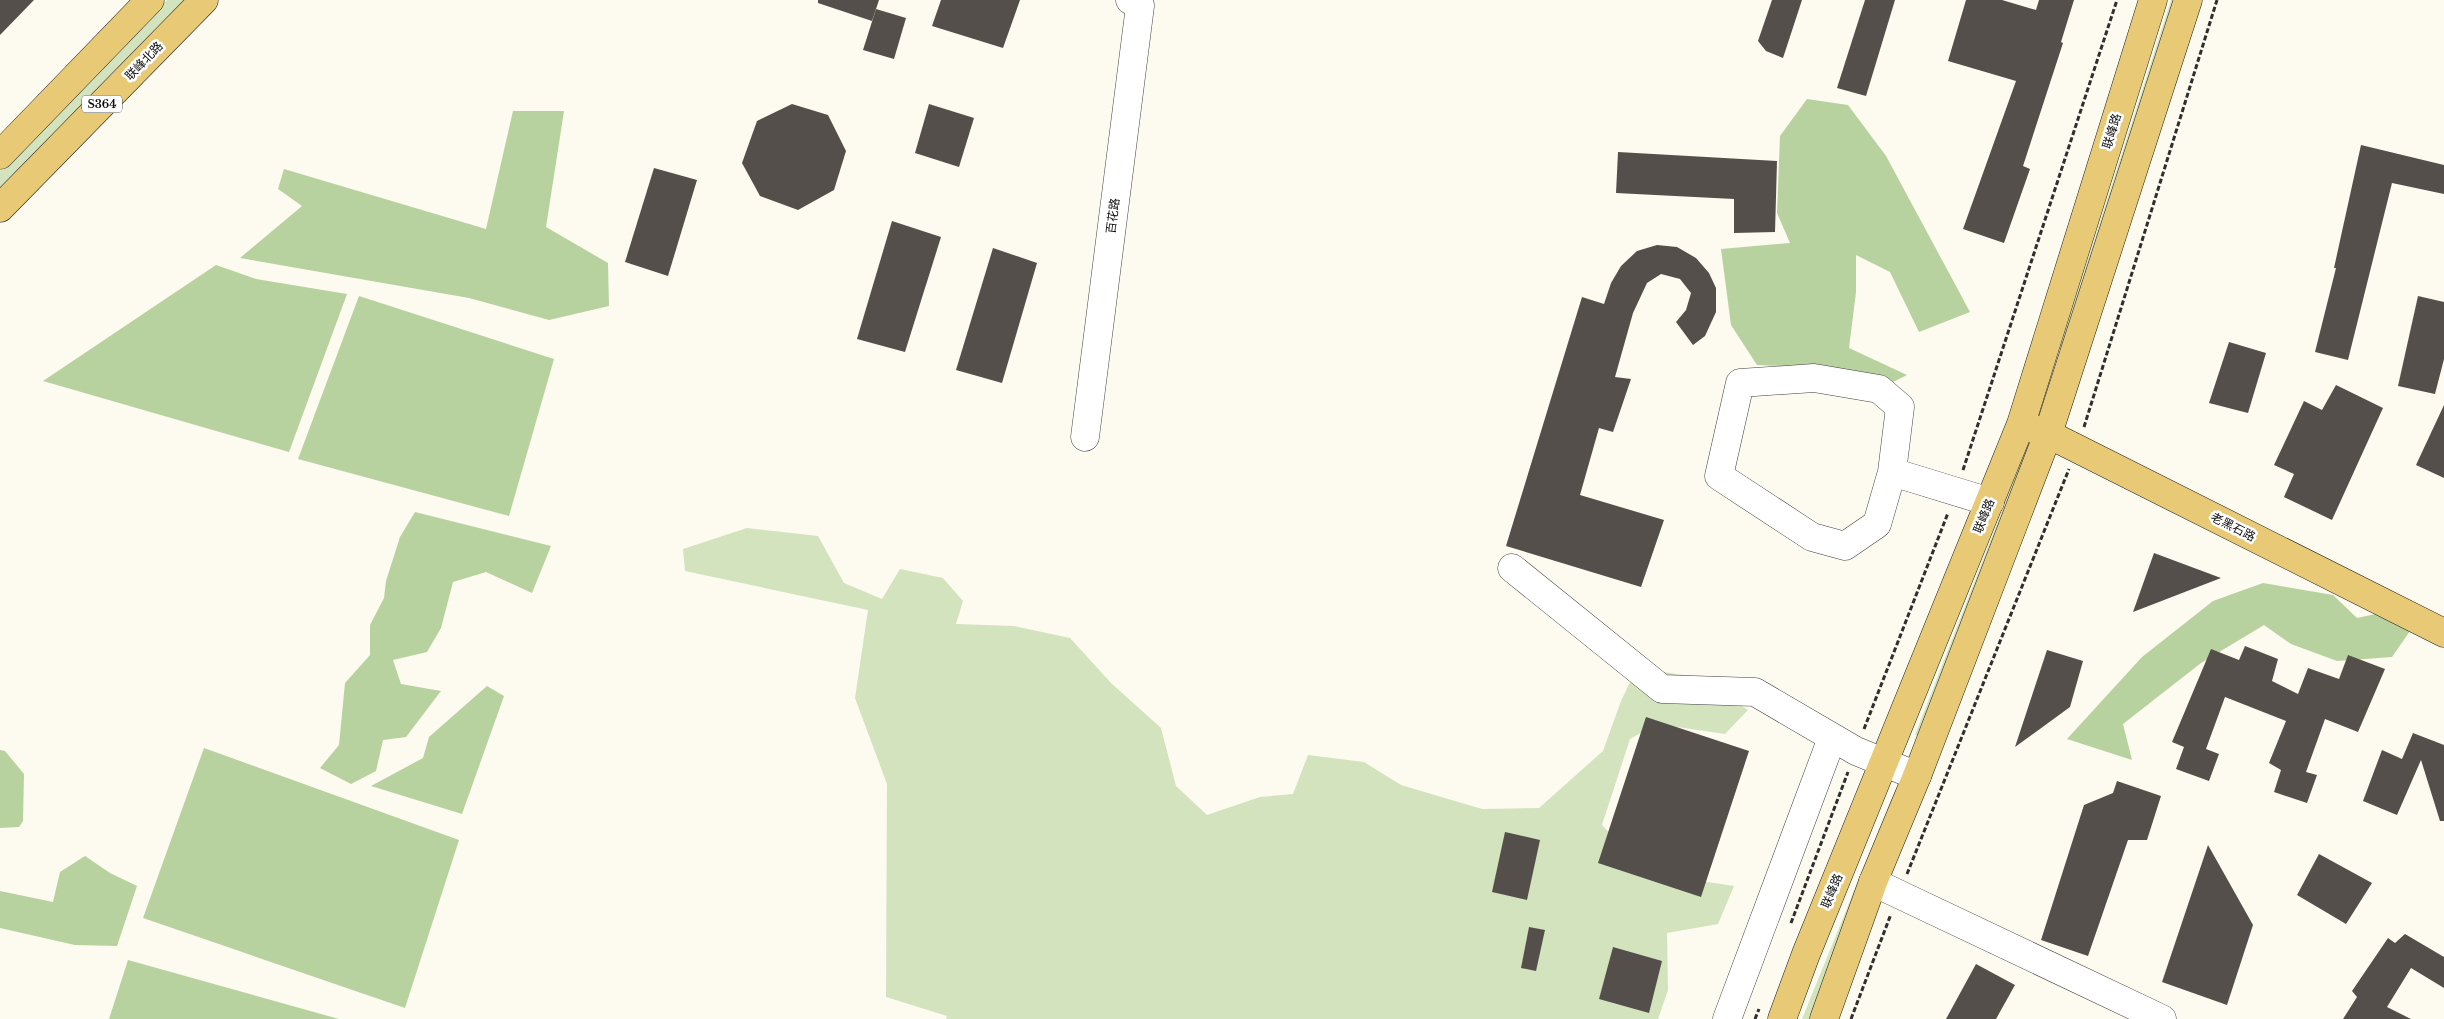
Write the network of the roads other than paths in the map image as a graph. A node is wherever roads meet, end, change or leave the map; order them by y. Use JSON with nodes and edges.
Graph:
{"nodes":[{"id":1,"x":150,"y":0,"type":"edge"},
{"id":2,"x":204,"y":0,"type":"edge"},
{"id":3,"x":1130,"y":0,"type":"edge"},
{"id":4,"x":2153,"y":0,"type":"edge"},
{"id":5,"x":2188,"y":0,"type":"edge"},
{"id":6,"x":0,"y":155,"type":"edge"},
{"id":7,"x":0,"y":208,"type":"edge"},
{"id":8,"x":2021,"y":424,"type":"junction"},
{"id":9,"x":2048,"y":434,"type":"junction"},
{"id":10,"x":1085,"y":437,"type":"dead end"},
{"id":11,"x":1892,"y":472,"type":"junction"},
{"id":12,"x":1990,"y":502,"type":"junction"},
{"id":13,"x":1512,"y":568,"type":"dead end"},
{"id":14,"x":2444,"y":633,"type":"edge"},
{"id":15,"x":1832,"y":738,"type":"junction"},
{"id":16,"x":1885,"y":763,"type":"junction"},
{"id":17,"x":1917,"y":776,"type":"junction"},
{"id":18,"x":1873,"y":882,"type":"junction"},
{"id":19,"x":1727,"y":1019,"type":"edge"},
{"id":20,"x":1782,"y":1019,"type":"edge"},
{"id":21,"x":1824,"y":1019,"type":"edge"},
{"id":22,"x":2162,"y":1019,"type":"edge"}],
"edges":[{"from":1,"to":6,"type":"main road","number":"S364"},
{"from":2,"to":7,"type":"main road","name":"联峰北路","number":"S364"},
{"from":3,"to":10,"type":"street","name":"百花路"},
{"from":4,"to":8,"type":"main road","name":"联峰路"},
{"from":5,"to":9,"type":"main road"},
{"from":8,"to":9,"type":"main road","name":"老黑石路"},
{"from":8,"to":12,"type":"main road","name":"联峰路"},
{"from":9,"to":14,"type":"main road","name":"老黑石路"},
{"from":9,"to":17,"type":"main road"},
{"from":11,"to":11,"type":"street"},
{"from":11,"to":12,"type":"street"},
{"from":12,"to":16,"type":"main road","name":"联峰路"},
{"from":13,"to":15,"type":"street"},
{"from":15,"to":16,"type":"street"},
{"from":15,"to":19,"type":"street"},
{"from":16,"to":17,"type":"street"},
{"from":16,"to":20,"type":"main road","name":"联峰路"},
{"from":17,"to":18,"type":"main road"},
{"from":18,"to":21,"type":"main road"},
{"from":18,"to":22,"type":"street"}]}
